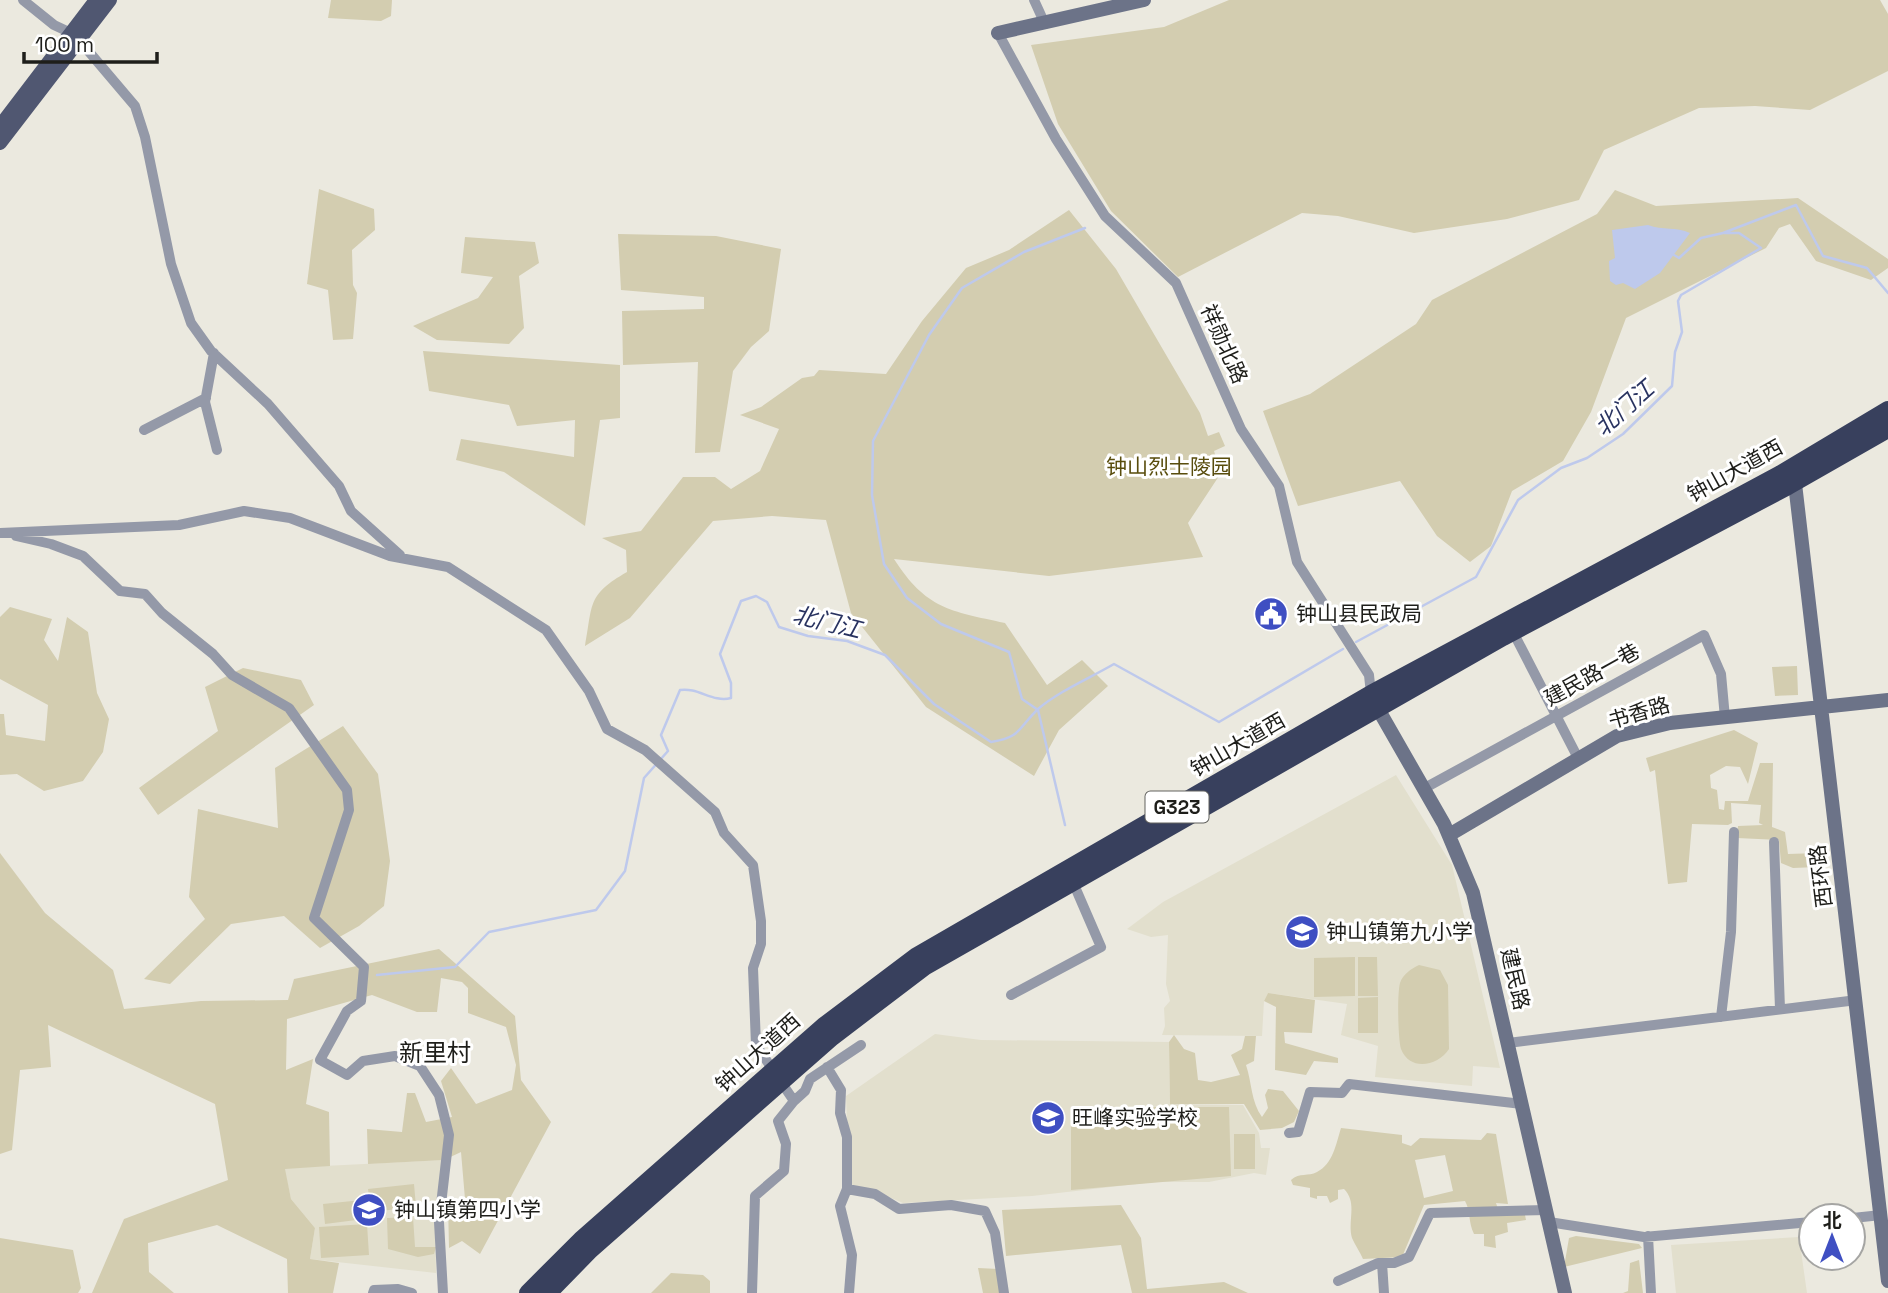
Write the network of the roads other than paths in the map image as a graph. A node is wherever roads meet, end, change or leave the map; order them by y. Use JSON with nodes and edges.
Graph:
{"nodes":[{"id":1,"x":23,"y":0,"type":"edge"},
{"id":2,"x":96,"y":0,"type":"edge"},
{"id":3,"x":110,"y":0,"type":"edge"},
{"id":4,"x":1034,"y":0,"type":"edge"},
{"id":5,"x":1144,"y":0,"type":"edge"},
{"id":6,"x":1045,"y":23,"type":"junction"},
{"id":7,"x":998,"y":33,"type":"joint"},
{"id":8,"x":75,"y":37,"type":"junction"},
{"id":9,"x":0,"y":126,"type":"edge"},
{"id":10,"x":0,"y":143,"type":"edge"},
{"id":11,"x":214,"y":353,"type":"junction"},
{"id":12,"x":206,"y":398,"type":"junction"},
{"id":13,"x":1888,"y":410,"type":"edge"},
{"id":14,"x":1888,"y":429,"type":"edge"},
{"id":15,"x":144,"y":430,"type":"dead end"},
{"id":16,"x":217,"y":450,"type":"dead end"},
{"id":17,"x":1793,"y":474,"type":"junction"},
{"id":18,"x":1,"y":533,"type":"edge"},
{"id":19,"x":405,"y":559,"type":"junction"},
{"id":20,"x":1510,"y":625,"type":"junction"},
{"id":21,"x":1888,"y":700,"type":"edge"},
{"id":22,"x":1374,"y":702,"type":"junction"},
{"id":23,"x":1822,"y":707,"type":"junction"},
{"id":24,"x":1555,"y":717,"type":"junction"},
{"id":25,"x":1725,"y":718,"type":"junction"},
{"id":26,"x":1579,"y":760,"type":"junction"},
{"id":27,"x":1423,"y":789,"type":"junction"},
{"id":28,"x":1734,"y":832,"type":"dead end"},
{"id":29,"x":1449,"y":835,"type":"junction"},
{"id":30,"x":1774,"y":842,"type":"dead end"},
{"id":31,"x":1070,"y":876,"type":"junction"},
{"id":32,"x":1011,"y":995,"type":"dead end"},
{"id":33,"x":1857,"y":1000,"type":"junction"},
{"id":34,"x":1780,"y":1009,"type":"junction"},
{"id":35,"x":1721,"y":1017,"type":"junction"},
{"id":36,"x":1508,"y":1043,"type":"junction"},
{"id":37,"x":861,"y":1045,"type":"dead end"},
{"id":38,"x":827,"y":1068,"type":"junction"},
{"id":39,"x":778,"y":1076,"type":"junction"},
{"id":40,"x":794,"y":1101,"type":"junction"},
{"id":41,"x":1522,"y":1104,"type":"junction"},
{"id":42,"x":1289,"y":1133,"type":"dead end"},
{"id":43,"x":847,"y":1189,"type":"junction"},
{"id":44,"x":1884,"y":1215,"type":"edge"},
{"id":45,"x":1548,"y":1216,"type":"junction"},
{"id":46,"x":1797,"y":1223,"type":"edge"},
{"id":47,"x":1648,"y":1236,"type":"junction"},
{"id":48,"x":1382,"y":1263,"type":"junction"},
{"id":49,"x":1338,"y":1281,"type":"dead end"},
{"id":50,"x":1888,"y":1281,"type":"edge"},
{"id":51,"x":554,"y":1286,"type":"edge"},
{"id":52,"x":847,"y":1292,"type":"edge"},
{"id":53,"x":373,"y":1293,"type":"edge"},
{"id":54,"x":412,"y":1293,"type":"edge"},
{"id":55,"x":443,"y":1293,"type":"edge"},
{"id":56,"x":528,"y":1293,"type":"edge"},
{"id":57,"x":752,"y":1293,"type":"edge"},
{"id":58,"x":1004,"y":1293,"type":"edge"},
{"id":59,"x":1384,"y":1293,"type":"edge"},
{"id":60,"x":1566,"y":1293,"type":"edge"},
{"id":61,"x":1651,"y":1293,"type":"edge"}],
"edges":[{"from":1,"to":8,"type":"street"},
{"from":2,"to":8,"type":"main road"},
{"from":3,"to":8,"type":"main road"},
{"from":4,"to":6,"type":"street"},
{"from":5,"to":6,"type":"street"},
{"from":6,"to":7,"type":"street"},
{"from":7,"to":22,"type":"street","name":"祥勋北路"},
{"from":8,"to":9,"type":"main road"},
{"from":8,"to":10,"type":"main road"},
{"from":8,"to":11,"type":"street"},
{"from":11,"to":12,"type":"street"},
{"from":11,"to":19,"type":"street"},
{"from":12,"to":15,"type":"street"},
{"from":12,"to":16,"type":"street"},
{"from":13,"to":17,"type":"highway","name":"钟山大道西","number":"G323"},
{"from":14,"to":17,"type":"highway","name":"钟山大道西","number":"G323"},
{"from":17,"to":20,"type":"highway","name":"钟山大道西","number":"G323"},
{"from":17,"to":23,"type":"street","name":"西环路"},
{"from":18,"to":19,"type":"street"},
{"from":18,"to":55,"type":"street"},
{"from":19,"to":39,"type":"street"},
{"from":20,"to":22,"type":"highway","name":"钟山大道西","number":"G323"},
{"from":20,"to":24,"type":"street"},
{"from":21,"to":23,"type":"street","name":"书香路"},
{"from":22,"to":27,"type":"street","name":"建民路"},
{"from":22,"to":31,"type":"highway","name":"钟山大道西","number":"G323"},
{"from":23,"to":25,"type":"street","name":"书香路"},
{"from":23,"to":33,"type":"street","name":"西环路"},
{"from":24,"to":25,"type":"street","name":"建民路一巷"},
{"from":24,"to":26,"type":"street"},
{"from":24,"to":27,"type":"street","name":"建民路一巷"},
{"from":25,"to":26,"type":"street","name":"书香路"},
{"from":26,"to":29,"type":"street","name":"书香路"},
{"from":27,"to":29,"type":"street","name":"建民路"},
{"from":28,"to":35,"type":"street"},
{"from":29,"to":36,"type":"street","name":"建民路"},
{"from":30,"to":34,"type":"street"},
{"from":31,"to":32,"type":"street"},
{"from":31,"to":39,"type":"highway","name":"钟山大道西","number":"G323"},
{"from":33,"to":34,"type":"street"},
{"from":33,"to":44,"type":"street","name":"西环路"},
{"from":34,"to":35,"type":"street"},
{"from":35,"to":36,"type":"street"},
{"from":36,"to":41,"type":"street","name":"建民路"},
{"from":37,"to":38,"type":"street"},
{"from":38,"to":40,"type":"street"},
{"from":38,"to":43,"type":"street"},
{"from":39,"to":40,"type":"street"},
{"from":39,"to":51,"type":"highway","name":"钟山大道西","number":"G323"},
{"from":40,"to":57,"type":"street"},
{"from":41,"to":42,"type":"street"},
{"from":41,"to":45,"type":"street","name":"建民路"},
{"from":43,"to":52,"type":"street"},
{"from":43,"to":58,"type":"street"},
{"from":44,"to":50,"type":"street","name":"西环路"},
{"from":45,"to":47,"type":"street"},
{"from":45,"to":48,"type":"street"},
{"from":45,"to":60,"type":"street","name":"建民路"},
{"from":46,"to":47,"type":"street"},
{"from":47,"to":61,"type":"street"},
{"from":48,"to":49,"type":"street"},
{"from":48,"to":59,"type":"street"},
{"from":51,"to":56,"type":"highway","name":"钟山大道西","number":"G323"},
{"from":53,"to":54,"type":"street"}]}
